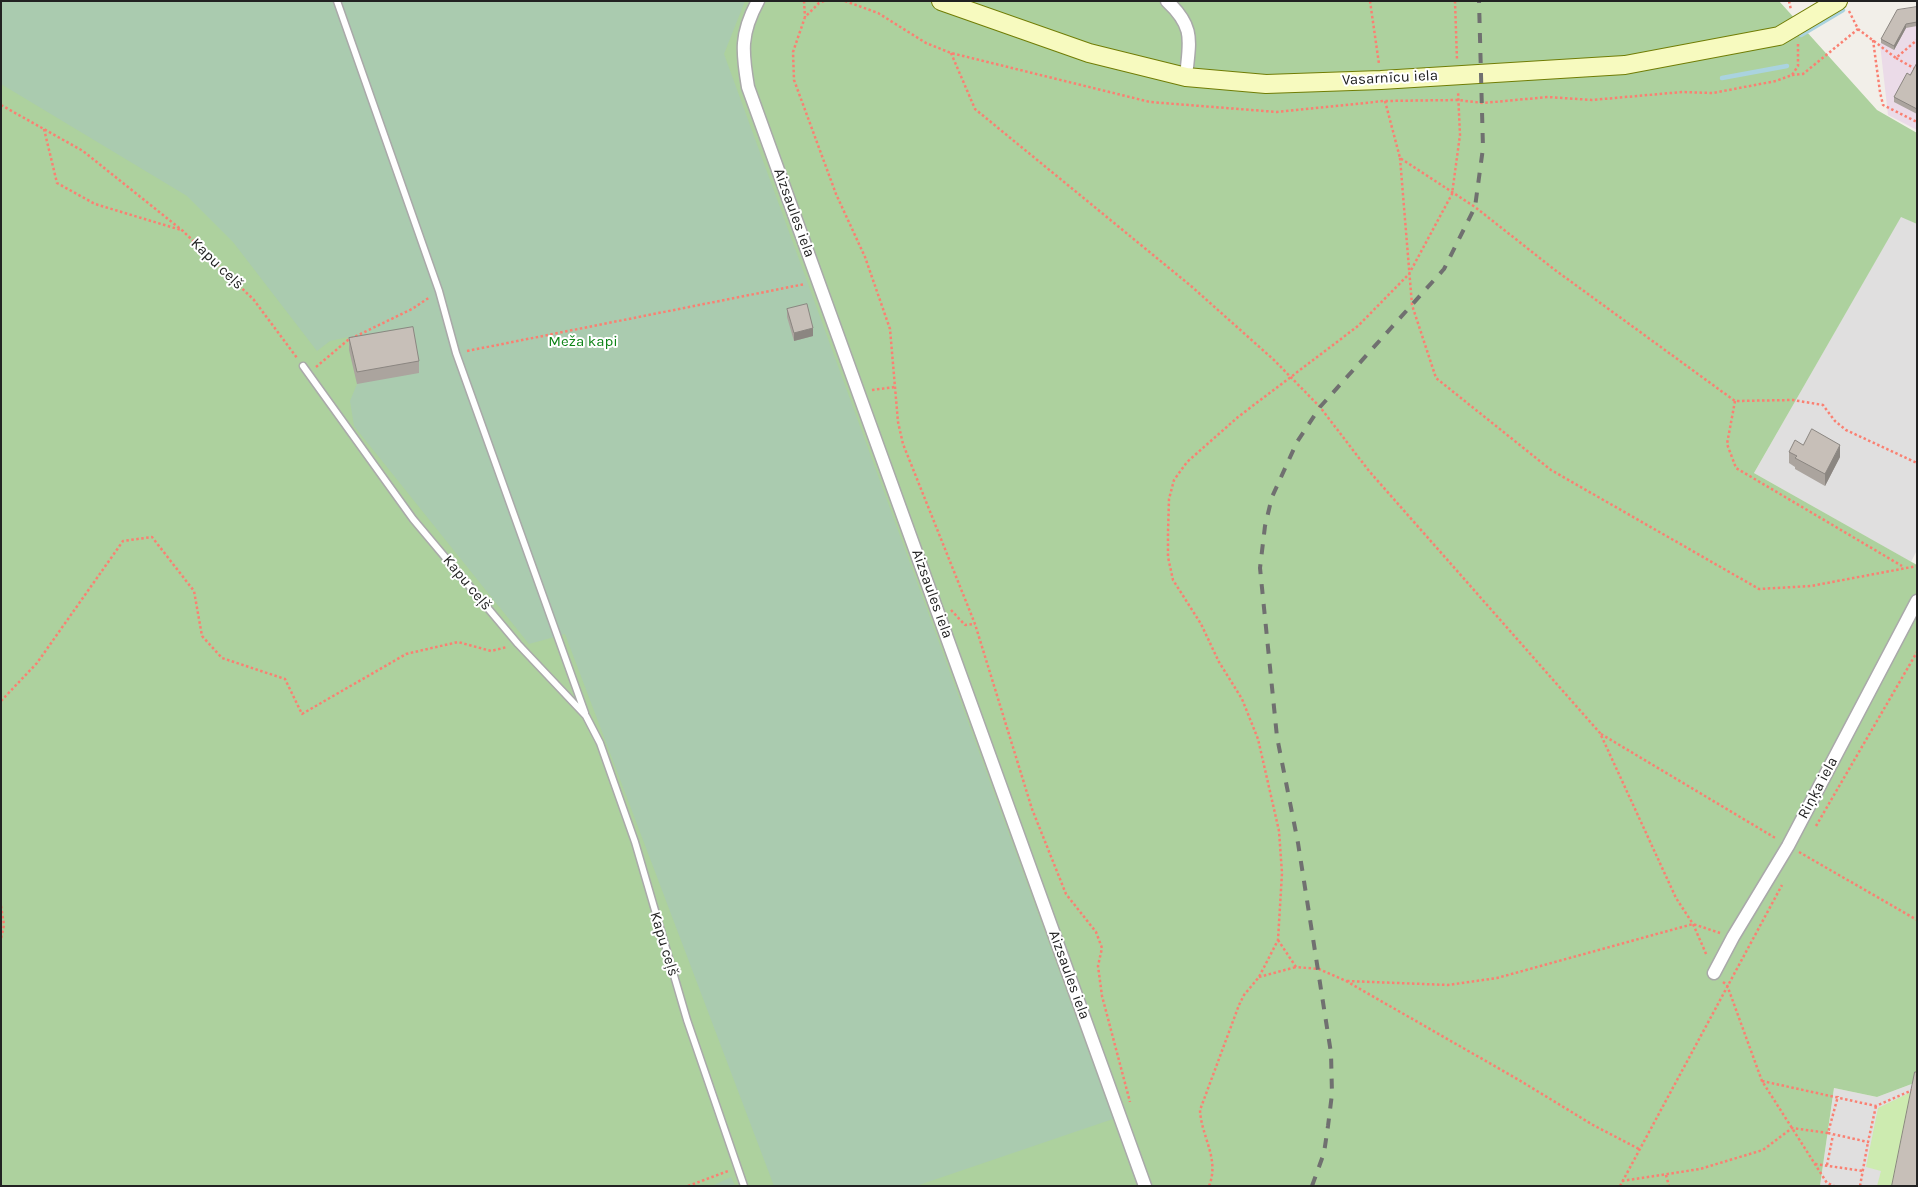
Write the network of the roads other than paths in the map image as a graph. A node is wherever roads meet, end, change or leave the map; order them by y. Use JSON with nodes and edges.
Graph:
{"nodes":[{"id":1,"x":338,"y":1,"type":"edge"},
{"id":2,"x":758,"y":1,"type":"edge"},
{"id":3,"x":941,"y":1,"type":"edge"},
{"id":4,"x":1167,"y":1,"type":"edge"},
{"id":5,"x":1834,"y":4,"type":"edge"},
{"id":6,"x":1186,"y":77,"type":"junction"},
{"id":7,"x":303,"y":366,"type":"road end"},
{"id":8,"x":1917,"y":601,"type":"edge"},
{"id":9,"x":586,"y":716,"type":"junction"},
{"id":10,"x":1714,"y":973,"type":"road end"},
{"id":11,"x":744,"y":1186,"type":"edge"},
{"id":12,"x":1145,"y":1186,"type":"edge"}],
"edges":[{"from":1,"to":9,"type":"lane"},
{"from":2,"to":12,"type":"street","name":"Aizsaules iela"},
{"from":3,"to":6,"type":"street","name":"Vasarnīcu iela"},
{"from":4,"to":6,"type":"street"},
{"from":5,"to":6,"type":"street","name":"Vasarnīcu iela"},
{"from":7,"to":9,"type":"lane","name":"Kapu ceļš"},
{"from":8,"to":10,"type":"street","name":"Riņķa iela"},
{"from":9,"to":11,"type":"lane","name":"Kapu ceļš"}]}
